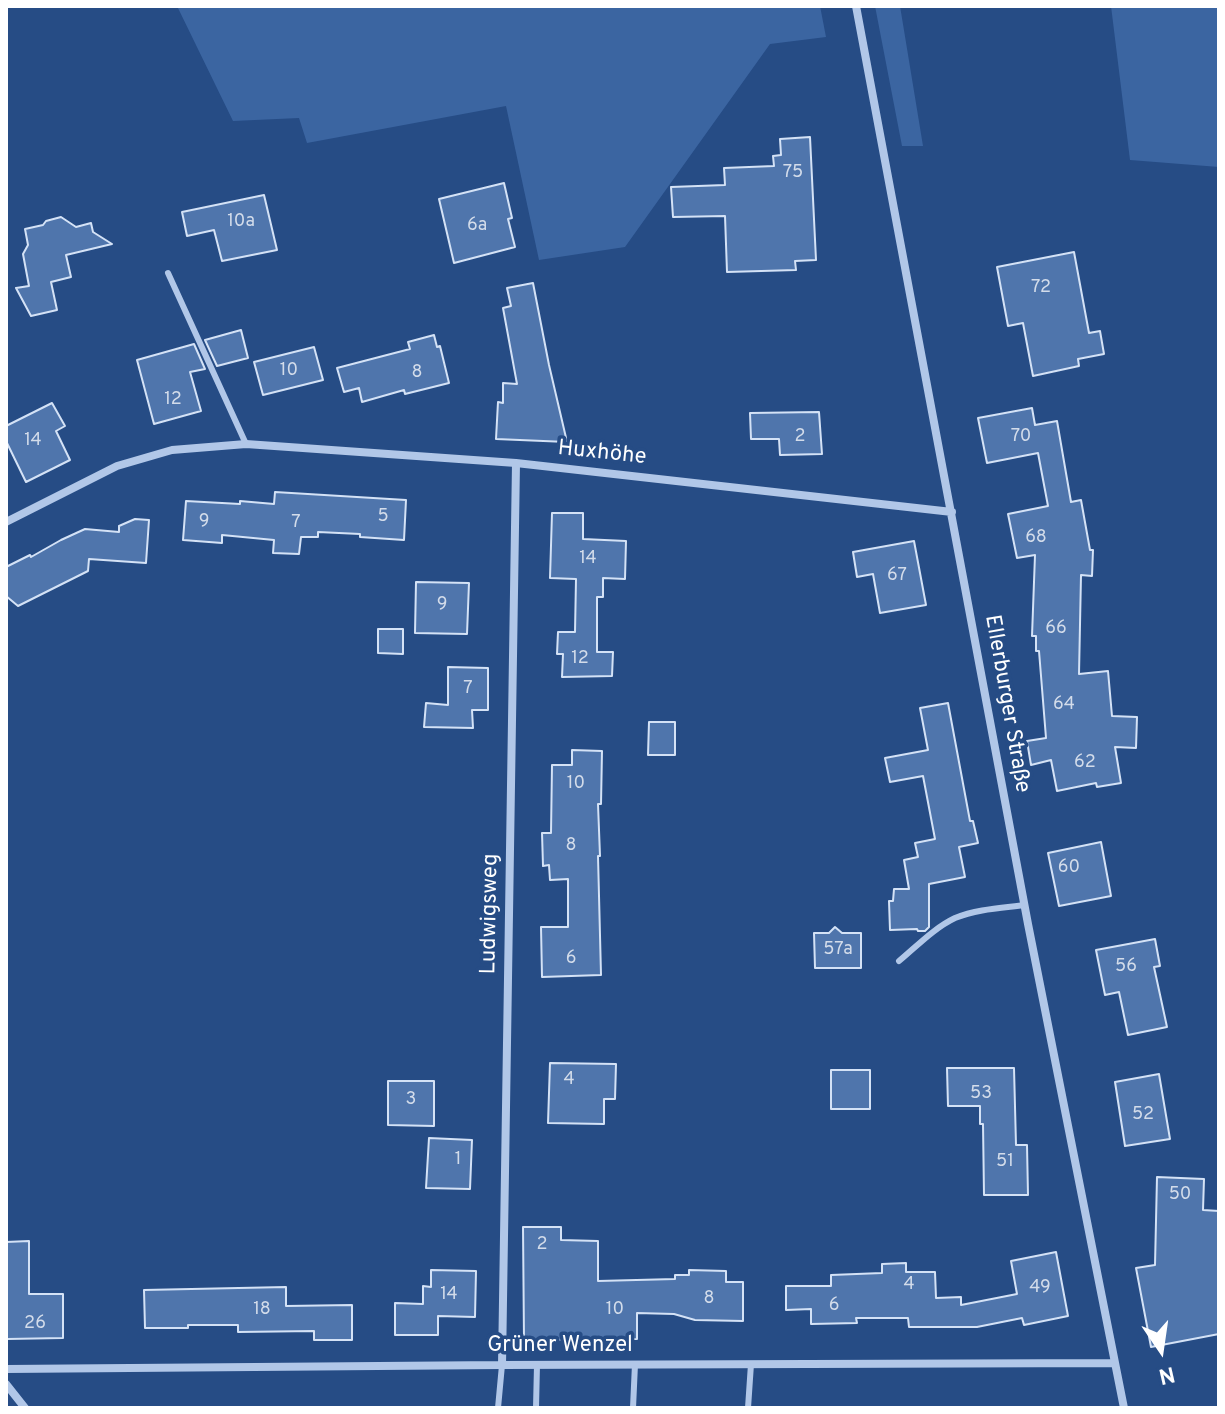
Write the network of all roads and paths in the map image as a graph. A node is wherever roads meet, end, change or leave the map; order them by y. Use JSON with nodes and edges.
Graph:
{"nodes":[{"id":1,"x":856,"y":6,"type":"edge"},
{"id":2,"x":168,"y":273,"type":"dead end"},
{"id":3,"x":246,"y":444,"type":"junction"},
{"id":4,"x":516,"y":463,"type":"junction"},
{"id":5,"x":952,"y":512,"type":"junction"},
{"id":6,"x":6,"y":522,"type":"edge"},
{"id":7,"x":1025,"y":905,"type":"junction"},
{"id":8,"x":899,"y":961,"type":"dead end"},
{"id":9,"x":1115,"y":1363,"type":"junction"},
{"id":10,"x":635,"y":1364,"type":"junction"},
{"id":11,"x":751,"y":1364,"type":"junction"},
{"id":12,"x":502,"y":1365,"type":"junction"},
{"id":13,"x":537,"y":1365,"type":"junction"},
{"id":14,"x":6,"y":1369,"type":"edge"},
{"id":15,"x":6,"y":1384,"type":"edge"},
{"id":16,"x":25,"y":1408,"type":"edge"},
{"id":17,"x":498,"y":1408,"type":"edge"},
{"id":18,"x":536,"y":1408,"type":"edge"},
{"id":19,"x":633,"y":1408,"type":"edge"},
{"id":20,"x":748,"y":1408,"type":"edge"},
{"id":21,"x":1124,"y":1408,"type":"edge"}],
"edges":[{"from":1,"to":5,"type":"street","name":"Ellerburger Straße"},
{"from":2,"to":3,"type":"lane"},
{"from":3,"to":4,"type":"street","name":"Huxhöhe"},
{"from":3,"to":6,"type":"street","name":"Huxhöhe"},
{"from":4,"to":5,"type":"street","name":"Huxhöhe"},
{"from":4,"to":12,"type":"street","name":"Ludwigsweg"},
{"from":5,"to":7,"type":"street","name":"Ellerburger Straße"},
{"from":7,"to":8,"type":"lane"},
{"from":7,"to":9,"type":"street","name":"Ellerburger Straße"},
{"from":9,"to":11,"type":"street","name":"Grüner Wenzel"},
{"from":9,"to":21,"type":"street","name":"Ellerburger Straße"},
{"from":10,"to":11,"type":"street","name":"Grüner Wenzel"},
{"from":10,"to":13,"type":"street","name":"Grüner Wenzel"},
{"from":10,"to":19,"type":"lane"},
{"from":11,"to":20,"type":"lane"},
{"from":12,"to":13,"type":"street","name":"Grüner Wenzel"},
{"from":12,"to":14,"type":"street","name":"Grüner Wenzel"},
{"from":12,"to":17,"type":"lane"},
{"from":13,"to":18,"type":"lane"},
{"from":15,"to":16,"type":"street"}]}
